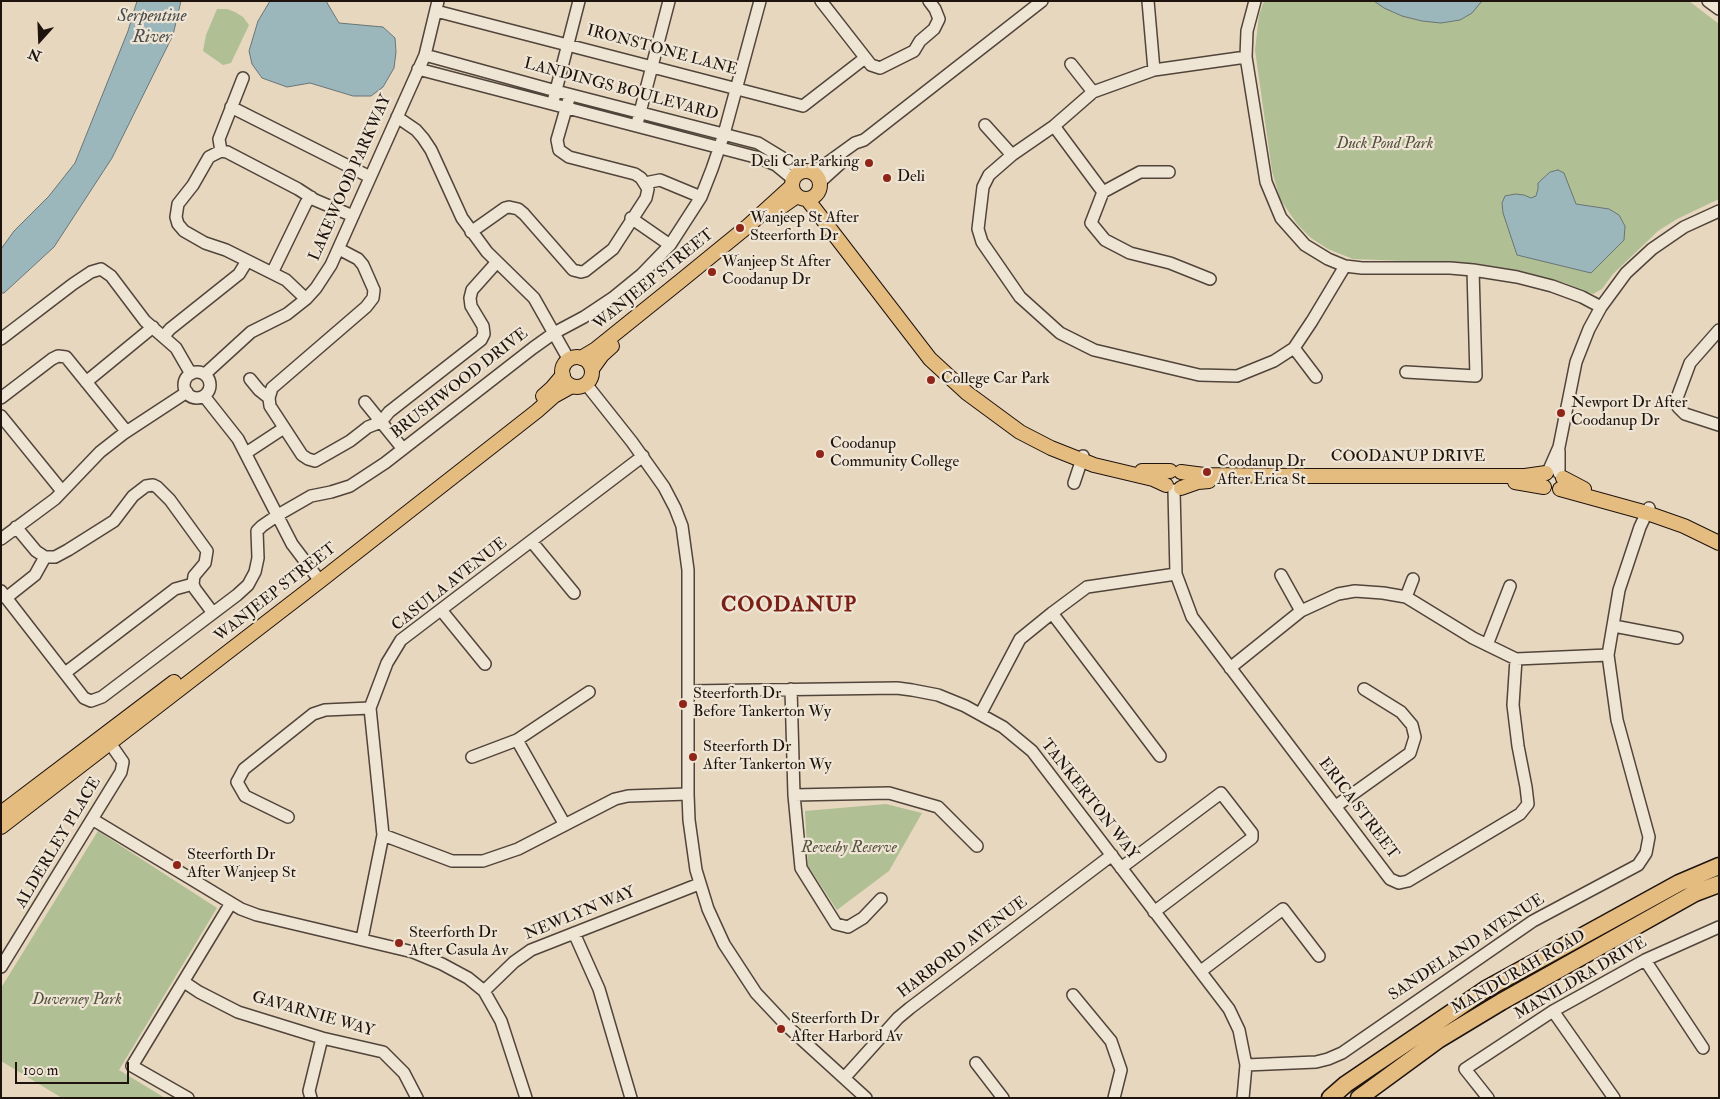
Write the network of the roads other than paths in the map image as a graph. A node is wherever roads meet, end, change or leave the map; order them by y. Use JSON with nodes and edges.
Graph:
{"nodes":[{"id":1,"x":579,"y":1,"type":"edge"},
{"id":2,"x":668,"y":1,"type":"edge"},
{"id":3,"x":760,"y":1,"type":"edge"},
{"id":4,"x":821,"y":1,"type":"edge"},
{"id":5,"x":929,"y":1,"type":"edge"},
{"id":6,"x":1042,"y":1,"type":"edge"},
{"id":7,"x":1255,"y":1,"type":"edge"},
{"id":8,"x":1708,"y":1,"type":"edge"},
{"id":9,"x":1148,"y":2,"type":"edge"},
{"id":10,"x":437,"y":6,"type":"edge"},
{"id":11,"x":1719,"y":9,"type":"edge"},
{"id":12,"x":568,"y":44,"type":"junction"},
{"id":13,"x":425,"y":55,"type":"junction"},
{"id":14,"x":1246,"y":57,"type":"junction"},
{"id":15,"x":865,"y":58,"type":"junction"},
{"id":16,"x":1071,"y":64,"type":"dead end"},
{"id":17,"x":652,"y":65,"type":"junction"},
{"id":18,"x":418,"y":69,"type":"junction"},
{"id":19,"x":1154,"y":70,"type":"junction"},
{"id":20,"x":243,"y":78,"type":"dead end"},
{"id":21,"x":736,"y":88,"type":"junction"},
{"id":22,"x":556,"y":91,"type":"junction"},
{"id":23,"x":1093,"y":92,"type":"junction"},
{"id":24,"x":570,"y":95,"type":"junction"},
{"id":25,"x":552,"y":104,"type":"junction"},
{"id":26,"x":231,"y":108,"type":"junction"},
{"id":27,"x":566,"y":108,"type":"junction"},
{"id":28,"x":640,"y":112,"type":"junction"},
{"id":29,"x":397,"y":117,"type":"junction"},
{"id":30,"x":985,"y":125,"type":"dead end"},
{"id":31,"x":636,"y":126,"type":"junction"},
{"id":32,"x":1054,"y":126,"type":"junction"},
{"id":33,"x":724,"y":134,"type":"junction"},
{"id":34,"x":719,"y":148,"type":"junction"},
{"id":35,"x":221,"y":151,"type":"junction"},
{"id":36,"x":1012,"y":156,"type":"junction"},
{"id":37,"x":1169,"y":172,"type":"dead end"},
{"id":38,"x":370,"y":178,"type":"junction"},
{"id":39,"x":645,"y":183,"type":"junction"},
{"id":40,"x":805,"y":185,"type":"junction"},
{"id":41,"x":1103,"y":192,"type":"junction"},
{"id":42,"x":701,"y":197,"type":"junction"},
{"id":43,"x":311,"y":198,"type":"junction"},
{"id":44,"x":1719,"y":211,"type":"edge"},
{"id":45,"x":353,"y":216,"type":"junction"},
{"id":46,"x":632,"y":218,"type":"junction"},
{"id":47,"x":471,"y":232,"type":"junction"},
{"id":48,"x":670,"y":245,"type":"junction"},
{"id":49,"x":338,"y":249,"type":"junction"},
{"id":50,"x":247,"y":261,"type":"junction"},
{"id":51,"x":497,"y":262,"type":"junction"},
{"id":52,"x":1345,"y":266,"type":"junction"},
{"id":53,"x":1474,"y":270,"type":"junction"},
{"id":54,"x":272,"y":273,"type":"junction"},
{"id":55,"x":1210,"y":279,"type":"dead end"},
{"id":56,"x":306,"y":299,"type":"junction"},
{"id":57,"x":1600,"y":307,"type":"junction"},
{"id":58,"x":153,"y":327,"type":"junction"},
{"id":59,"x":1719,"y":330,"type":"edge"},
{"id":60,"x":554,"y":333,"type":"junction"},
{"id":61,"x":164,"y":336,"type":"junction"},
{"id":62,"x":1,"y":339,"type":"edge"},
{"id":63,"x":1294,"y":348,"type":"junction"},
{"id":64,"x":575,"y":359,"type":"junction"},
{"id":65,"x":592,"y":369,"type":"junction"},
{"id":66,"x":1406,"y":372,"type":"dead end"},
{"id":67,"x":191,"y":374,"type":"junction"},
{"id":68,"x":204,"y":374,"type":"junction"},
{"id":69,"x":563,"y":375,"type":"junction"},
{"id":70,"x":1316,"y":377,"type":"dead end"},
{"id":71,"x":250,"y":379,"type":"dead end"},
{"id":72,"x":86,"y":382,"type":"junction"},
{"id":73,"x":579,"y":385,"type":"junction"},
{"id":74,"x":187,"y":392,"type":"junction"},
{"id":75,"x":204,"y":396,"type":"junction"},
{"id":76,"x":1,"y":398,"type":"edge"},
{"id":77,"x":269,"y":398,"type":"junction"},
{"id":78,"x":365,"y":402,"type":"dead end"},
{"id":79,"x":1,"y":416,"type":"edge"},
{"id":80,"x":381,"y":422,"type":"junction"},
{"id":81,"x":1719,"y":425,"type":"edge"},
{"id":82,"x":284,"y":428,"type":"junction"},
{"id":83,"x":126,"y":431,"type":"junction"},
{"id":84,"x":402,"y":449,"type":"junction"},
{"id":85,"x":246,"y":453,"type":"junction"},
{"id":86,"x":643,"y":456,"type":"junction"},
{"id":87,"x":1082,"y":458,"type":"junction"},
{"id":88,"x":1175,"y":472,"type":"junction"},
{"id":89,"x":1555,"y":477,"type":"junction"},
{"id":90,"x":1074,"y":483,"type":"dead end"},
{"id":91,"x":1174,"y":488,"type":"junction"},
{"id":92,"x":62,"y":492,"type":"junction"},
{"id":93,"x":1648,"y":510,"type":"junction"},
{"id":94,"x":278,"y":515,"type":"junction"},
{"id":95,"x":16,"y":527,"type":"junction"},
{"id":96,"x":1719,"y":537,"type":"edge"},
{"id":97,"x":1,"y":539,"type":"edge"},
{"id":98,"x":532,"y":542,"type":"junction"},
{"id":99,"x":1719,"y":543,"type":"edge"},
{"id":100,"x":45,"y":557,"type":"junction"},
{"id":101,"x":1176,"y":574,"type":"junction"},
{"id":102,"x":1282,"y":575,"type":"dead end"},
{"id":103,"x":318,"y":578,"type":"junction"},
{"id":104,"x":1413,"y":579,"type":"dead end"},
{"id":105,"x":193,"y":584,"type":"junction"},
{"id":106,"x":1510,"y":586,"type":"dead end"},
{"id":107,"x":574,"y":592,"type":"dead end"},
{"id":108,"x":4,"y":594,"type":"edge"},
{"id":109,"x":1406,"y":596,"type":"junction"},
{"id":110,"x":441,"y":610,"type":"junction"},
{"id":111,"x":1301,"y":610,"type":"junction"},
{"id":112,"x":1052,"y":612,"type":"junction"},
{"id":113,"x":213,"y":613,"type":"junction"},
{"id":114,"x":1614,"y":626,"type":"junction"},
{"id":115,"x":1677,"y":638,"type":"dead end"},
{"id":116,"x":1487,"y":645,"type":"junction"},
{"id":117,"x":1608,"y":655,"type":"junction"},
{"id":118,"x":1516,"y":659,"type":"junction"},
{"id":119,"x":485,"y":664,"type":"dead end"},
{"id":120,"x":1230,"y":668,"type":"junction"},
{"id":121,"x":65,"y":673,"type":"junction"},
{"id":122,"x":791,"y":689,"type":"junction"},
{"id":123,"x":1364,"y":689,"type":"dead end"},
{"id":124,"x":688,"y":691,"type":"junction"},
{"id":125,"x":589,"y":692,"type":"dead end"},
{"id":126,"x":370,"y":708,"type":"junction"},
{"id":127,"x":981,"y":713,"type":"junction"},
{"id":128,"x":106,"y":739,"type":"junction"},
{"id":129,"x":517,"y":740,"type":"junction"},
{"id":130,"x":1160,"y":756,"type":"dead end"},
{"id":131,"x":472,"y":757,"type":"dead end"},
{"id":132,"x":688,"y":794,"type":"junction"},
{"id":133,"x":794,"y":795,"type":"junction"},
{"id":134,"x":1336,"y":806,"type":"junction"},
{"id":135,"x":1,"y":813,"type":"edge"},
{"id":136,"x":288,"y":817,"type":"dead end"},
{"id":137,"x":92,"y":819,"type":"junction"},
{"id":138,"x":565,"y":825,"type":"junction"},
{"id":139,"x":1,"y":827,"type":"edge"},
{"id":140,"x":383,"y":835,"type":"junction"},
{"id":141,"x":977,"y":846,"type":"dead end"},
{"id":142,"x":1112,"y":855,"type":"junction"},
{"id":143,"x":1719,"y":866,"type":"edge"},
{"id":144,"x":1121,"y":868,"type":"junction"},
{"id":145,"x":699,"y":884,"type":"junction"},
{"id":146,"x":1719,"y":884,"type":"edge"},
{"id":147,"x":881,"y":899,"type":"dead end"},
{"id":148,"x":231,"y":903,"type":"junction"},
{"id":149,"x":1154,"y":912,"type":"junction"},
{"id":150,"x":1719,"y":927,"type":"edge"},
{"id":151,"x":574,"y":933,"type":"junction"},
{"id":152,"x":362,"y":940,"type":"junction"},
{"id":153,"x":1319,"y":956,"type":"dead end"},
{"id":154,"x":1645,"y":960,"type":"junction"},
{"id":155,"x":1,"y":967,"type":"edge"},
{"id":156,"x":1201,"y":971,"type":"junction"},
{"id":157,"x":184,"y":982,"type":"junction"},
{"id":158,"x":484,"y":991,"type":"junction"},
{"id":159,"x":1073,"y":995,"type":"dead end"},
{"id":160,"x":1552,"y":1011,"type":"junction"},
{"id":161,"x":322,"y":1038,"type":"junction"},
{"id":162,"x":1703,"y":1048,"type":"dead end"},
{"id":163,"x":976,"y":1063,"type":"dead end"},
{"id":164,"x":1246,"y":1065,"type":"junction"},
{"id":165,"x":845,"y":1077,"type":"junction"},
{"id":166,"x":188,"y":1098,"type":"edge"},
{"id":167,"x":311,"y":1098,"type":"edge"},
{"id":168,"x":416,"y":1098,"type":"edge"},
{"id":169,"x":526,"y":1098,"type":"edge"},
{"id":170,"x":631,"y":1098,"type":"edge"},
{"id":171,"x":866,"y":1098,"type":"edge"},
{"id":172,"x":1003,"y":1098,"type":"edge"},
{"id":173,"x":1114,"y":1098,"type":"edge"},
{"id":174,"x":1243,"y":1098,"type":"edge"},
{"id":175,"x":1330,"y":1098,"type":"edge"},
{"id":176,"x":1359,"y":1098,"type":"edge"},
{"id":177,"x":1488,"y":1098,"type":"edge"},
{"id":178,"x":1614,"y":1098,"type":"edge"}],
"edges":[{"from":1,"to":12,"type":"street"},
{"from":2,"to":17,"type":"street"},
{"from":3,"to":21,"type":"street","name":"BRUSHWOOD DRIVE"},
{"from":4,"to":15,"type":"street"},
{"from":5,"to":15,"type":"street"},
{"from":6,"to":40,"type":"street","name":"WANJEEP STREET"},
{"from":7,"to":14,"type":"street"},
{"from":8,"to":11,"type":"street"},
{"from":9,"to":19,"type":"street"},
{"from":10,"to":12,"type":"street","name":"IRONSTONE LANE"},
{"from":10,"to":13,"type":"street","name":"LAKEWOOD PARKWAY"},
{"from":12,"to":17,"type":"street","name":"IRONSTONE LANE"},
{"from":12,"to":22,"type":"street"},
{"from":13,"to":18,"type":"street","name":"LAKEWOOD PARKWAY"},
{"from":13,"to":22,"type":"street","name":"LANDINGS BOULEVARD"},
{"from":14,"to":19,"type":"street"},
{"from":14,"to":52,"type":"street"},
{"from":15,"to":21,"type":"street","name":"IRONSTONE LANE"},
{"from":16,"to":23,"type":"street"},
{"from":17,"to":21,"type":"street","name":"IRONSTONE LANE"},
{"from":17,"to":28,"type":"street"},
{"from":18,"to":25,"type":"street","name":"LANDINGS BOULEVARD"},
{"from":18,"to":29,"type":"street","name":"LAKEWOOD PARKWAY"},
{"from":19,"to":23,"type":"street"},
{"from":20,"to":26,"type":"street"},
{"from":21,"to":33,"type":"street","name":"BRUSHWOOD DRIVE"},
{"from":22,"to":24,"type":"street","name":"LANDINGS BOULEVARD"},
{"from":22,"to":25,"type":"street"},
{"from":23,"to":32,"type":"street"},
{"from":24,"to":27,"type":"street"},
{"from":24,"to":28,"type":"street","name":"LANDINGS BOULEVARD"},
{"from":25,"to":27,"type":"street","name":"LANDINGS BOULEVARD"},
{"from":26,"to":35,"type":"street"},
{"from":26,"to":38,"type":"street"},
{"from":27,"to":31,"type":"street","name":"LANDINGS BOULEVARD"},
{"from":27,"to":39,"type":"street"},
{"from":28,"to":31,"type":"street"},
{"from":28,"to":33,"type":"street","name":"LANDINGS BOULEVARD"},
{"from":29,"to":38,"type":"street","name":"LAKEWOOD PARKWAY"},
{"from":29,"to":47,"type":"street"},
{"from":30,"to":36,"type":"street"},
{"from":31,"to":34,"type":"street","name":"LANDINGS BOULEVARD"},
{"from":32,"to":36,"type":"street"},
{"from":32,"to":41,"type":"street"},
{"from":33,"to":34,"type":"street","name":"BRUSHWOOD DRIVE"},
{"from":33,"to":40,"type":"street","name":"LANDINGS BOULEVARD"},
{"from":34,"to":40,"type":"street","name":"LANDINGS BOULEVARD"},
{"from":34,"to":42,"type":"street","name":"BRUSHWOOD DRIVE"},
{"from":35,"to":43,"type":"street"},
{"from":35,"to":50,"type":"street"},
{"from":36,"to":63,"type":"street"},
{"from":37,"to":41,"type":"street"},
{"from":38,"to":45,"type":"street","name":"LAKEWOOD PARKWAY"},
{"from":39,"to":42,"type":"street"},
{"from":39,"to":46,"type":"street"},
{"from":40,"to":64,"type":"main road","name":"WANJEEP STREET"},
{"from":40,"to":65,"type":"main road","name":"WANJEEP STREET"},
{"from":40,"to":87,"type":"main road","name":"COODANUP DRIVE"},
{"from":41,"to":55,"type":"street"},
{"from":42,"to":48,"type":"street","name":"BRUSHWOOD DRIVE"},
{"from":43,"to":45,"type":"street"},
{"from":43,"to":54,"type":"street"},
{"from":44,"to":57,"type":"street"},
{"from":45,"to":49,"type":"street","name":"LAKEWOOD PARKWAY"},
{"from":46,"to":47,"type":"street"},
{"from":46,"to":48,"type":"street"},
{"from":47,"to":51,"type":"street"},
{"from":48,"to":60,"type":"street","name":"BRUSHWOOD DRIVE"},
{"from":49,"to":56,"type":"street","name":"LAKEWOOD PARKWAY"},
{"from":49,"to":77,"type":"street"},
{"from":50,"to":54,"type":"street"},
{"from":50,"to":61,"type":"street"},
{"from":51,"to":60,"type":"street"},
{"from":51,"to":80,"type":"street"},
{"from":52,"to":53,"type":"street"},
{"from":52,"to":63,"type":"street"},
{"from":53,"to":57,"type":"street"},
{"from":53,"to":66,"type":"street"},
{"from":54,"to":56,"type":"street"},
{"from":56,"to":68,"type":"street","name":"LAKEWOOD PARKWAY"},
{"from":57,"to":89,"type":"street"},
{"from":58,"to":61,"type":"street"},
{"from":58,"to":62,"type":"street"},
{"from":58,"to":72,"type":"street"},
{"from":59,"to":81,"type":"street"},
{"from":60,"to":64,"type":"street"},
{"from":60,"to":84,"type":"street","name":"BRUSHWOOD DRIVE"},
{"from":61,"to":67,"type":"street"},
{"from":63,"to":70,"type":"street"},
{"from":64,"to":65,"type":"main road"},
{"from":64,"to":69,"type":"main road"},
{"from":65,"to":73,"type":"main road"},
{"from":67,"to":68,"type":"street"},
{"from":67,"to":74,"type":"street"},
{"from":68,"to":75,"type":"street"},
{"from":69,"to":73,"type":"main road"},
{"from":69,"to":103,"type":"main road","name":"WANJEEP STREET"},
{"from":71,"to":77,"type":"street"},
{"from":72,"to":76,"type":"street"},
{"from":72,"to":83,"type":"street"},
{"from":73,"to":86,"type":"street"},
{"from":73,"to":103,"type":"main road","name":"WANJEEP STREET"},
{"from":74,"to":75,"type":"street"},
{"from":74,"to":83,"type":"street"},
{"from":75,"to":85,"type":"street"},
{"from":77,"to":82,"type":"street"},
{"from":78,"to":80,"type":"street"},
{"from":79,"to":92,"type":"street"},
{"from":80,"to":82,"type":"street"},
{"from":80,"to":84,"type":"street"},
{"from":82,"to":85,"type":"street"},
{"from":83,"to":92,"type":"street"},
{"from":84,"to":94,"type":"street","name":"BRUSHWOOD DRIVE"},
{"from":85,"to":94,"type":"street"},
{"from":86,"to":98,"type":"street","name":"CASULA AVENUE"},
{"from":86,"to":124,"type":"street"},
{"from":87,"to":88,"type":"main road","name":"COODANUP DRIVE"},
{"from":87,"to":90,"type":"street"},
{"from":87,"to":91,"type":"main road","name":"COODANUP DRIVE"},
{"from":88,"to":89,"type":"main road","name":"COODANUP DRIVE"},
{"from":88,"to":91,"type":"main road"},
{"from":89,"to":91,"type":"main road","name":"COODANUP DRIVE"},
{"from":89,"to":93,"type":"main road","name":"COODANUP DRIVE"},
{"from":91,"to":101,"type":"street","name":"ERICA STREET"},
{"from":92,"to":95,"type":"street"},
{"from":93,"to":96,"type":"main road","name":"COODANUP DRIVE"},
{"from":93,"to":99,"type":"main road","name":"COODANUP DRIVE"},
{"from":93,"to":114,"type":"street","name":"SANDELAND AVENUE"},
{"from":94,"to":103,"type":"street"},
{"from":94,"to":113,"type":"street","name":"BRUSHWOOD DRIVE"},
{"from":95,"to":97,"type":"street"},
{"from":95,"to":100,"type":"street"},
{"from":98,"to":107,"type":"street"},
{"from":98,"to":110,"type":"street","name":"CASULA AVENUE"},
{"from":100,"to":105,"type":"street"},
{"from":100,"to":108,"type":"street"},
{"from":101,"to":112,"type":"street"},
{"from":101,"to":120,"type":"street","name":"ERICA STREET"},
{"from":102,"to":111,"type":"street"},
{"from":103,"to":128,"type":"main road","name":"WANJEEP STREET"},
{"from":104,"to":109,"type":"street"},
{"from":105,"to":113,"type":"street"},
{"from":105,"to":121,"type":"street"},
{"from":106,"to":116,"type":"street"},
{"from":108,"to":121,"type":"street"},
{"from":109,"to":111,"type":"street"},
{"from":109,"to":116,"type":"street"},
{"from":110,"to":119,"type":"street"},
{"from":110,"to":126,"type":"street","name":"CASULA AVENUE"},
{"from":111,"to":120,"type":"street"},
{"from":112,"to":127,"type":"street"},
{"from":112,"to":130,"type":"street"},
{"from":113,"to":121,"type":"street","name":"BRUSHWOOD DRIVE"},
{"from":114,"to":115,"type":"street"},
{"from":114,"to":117,"type":"street","name":"SANDELAND AVENUE"},
{"from":116,"to":118,"type":"street"},
{"from":117,"to":118,"type":"street"},
{"from":117,"to":164,"type":"street","name":"SANDELAND AVENUE"},
{"from":118,"to":134,"type":"street","name":"ERICA STREET"},
{"from":120,"to":134,"type":"street","name":"ERICA STREET"},
{"from":122,"to":124,"type":"street","name":"TANKERTON WAY"},
{"from":122,"to":127,"type":"street","name":"TANKERTON WAY"},
{"from":122,"to":133,"type":"street"},
{"from":123,"to":134,"type":"street"},
{"from":124,"to":132,"type":"street"},
{"from":125,"to":129,"type":"street"},
{"from":126,"to":136,"type":"street"},
{"from":126,"to":140,"type":"street","name":"CASULA AVENUE"},
{"from":127,"to":142,"type":"street","name":"TANKERTON WAY"},
{"from":128,"to":135,"type":"main road","name":"WANJEEP STREET"},
{"from":128,"to":137,"type":"street","name":"ALDERLEY PLACE"},
{"from":128,"to":139,"type":"main road","name":"WANJEEP STREET"},
{"from":129,"to":131,"type":"street"},
{"from":129,"to":138,"type":"street"},
{"from":132,"to":138,"type":"street"},
{"from":132,"to":145,"type":"street"},
{"from":133,"to":141,"type":"street"},
{"from":133,"to":147,"type":"street"},
{"from":137,"to":148,"type":"street"},
{"from":137,"to":155,"type":"street","name":"ALDERLEY PLACE"},
{"from":138,"to":140,"type":"street"},
{"from":140,"to":152,"type":"street","name":"CASULA AVENUE"},
{"from":142,"to":144,"type":"street","name":"TANKERTON WAY"},
{"from":142,"to":165,"type":"street","name":"HARBORD AVENUE"},
{"from":143,"to":175,"type":"highway","name":"MANDURAH ROAD"},
{"from":144,"to":149,"type":"street","name":"TANKERTON WAY"},
{"from":144,"to":149,"type":"street"},
{"from":145,"to":151,"type":"street","name":"NEWLYN WAY"},
{"from":145,"to":165,"type":"street"},
{"from":146,"to":176,"type":"highway","name":"MANDURAH ROAD"},
{"from":148,"to":152,"type":"street"},
{"from":148,"to":157,"type":"street"},
{"from":149,"to":156,"type":"street","name":"TANKERTON WAY"},
{"from":150,"to":154,"type":"street","name":"MANILDRA DRIVE"},
{"from":151,"to":158,"type":"street","name":"NEWLYN WAY"},
{"from":151,"to":170,"type":"street"},
{"from":152,"to":158,"type":"street"},
{"from":153,"to":156,"type":"street"},
{"from":154,"to":160,"type":"street","name":"MANILDRA DRIVE"},
{"from":154,"to":162,"type":"street"},
{"from":156,"to":164,"type":"street","name":"TANKERTON WAY"},
{"from":157,"to":161,"type":"street","name":"GAVARNIE WAY"},
{"from":157,"to":166,"type":"street"},
{"from":158,"to":169,"type":"street"},
{"from":159,"to":173,"type":"street"},
{"from":160,"to":177,"type":"street","name":"MANILDRA DRIVE"},
{"from":160,"to":178,"type":"street"},
{"from":161,"to":167,"type":"street"},
{"from":161,"to":168,"type":"street","name":"GAVARNIE WAY"},
{"from":163,"to":172,"type":"street"},
{"from":164,"to":174,"type":"street","name":"TANKERTON WAY"},
{"from":165,"to":171,"type":"street"}]}
